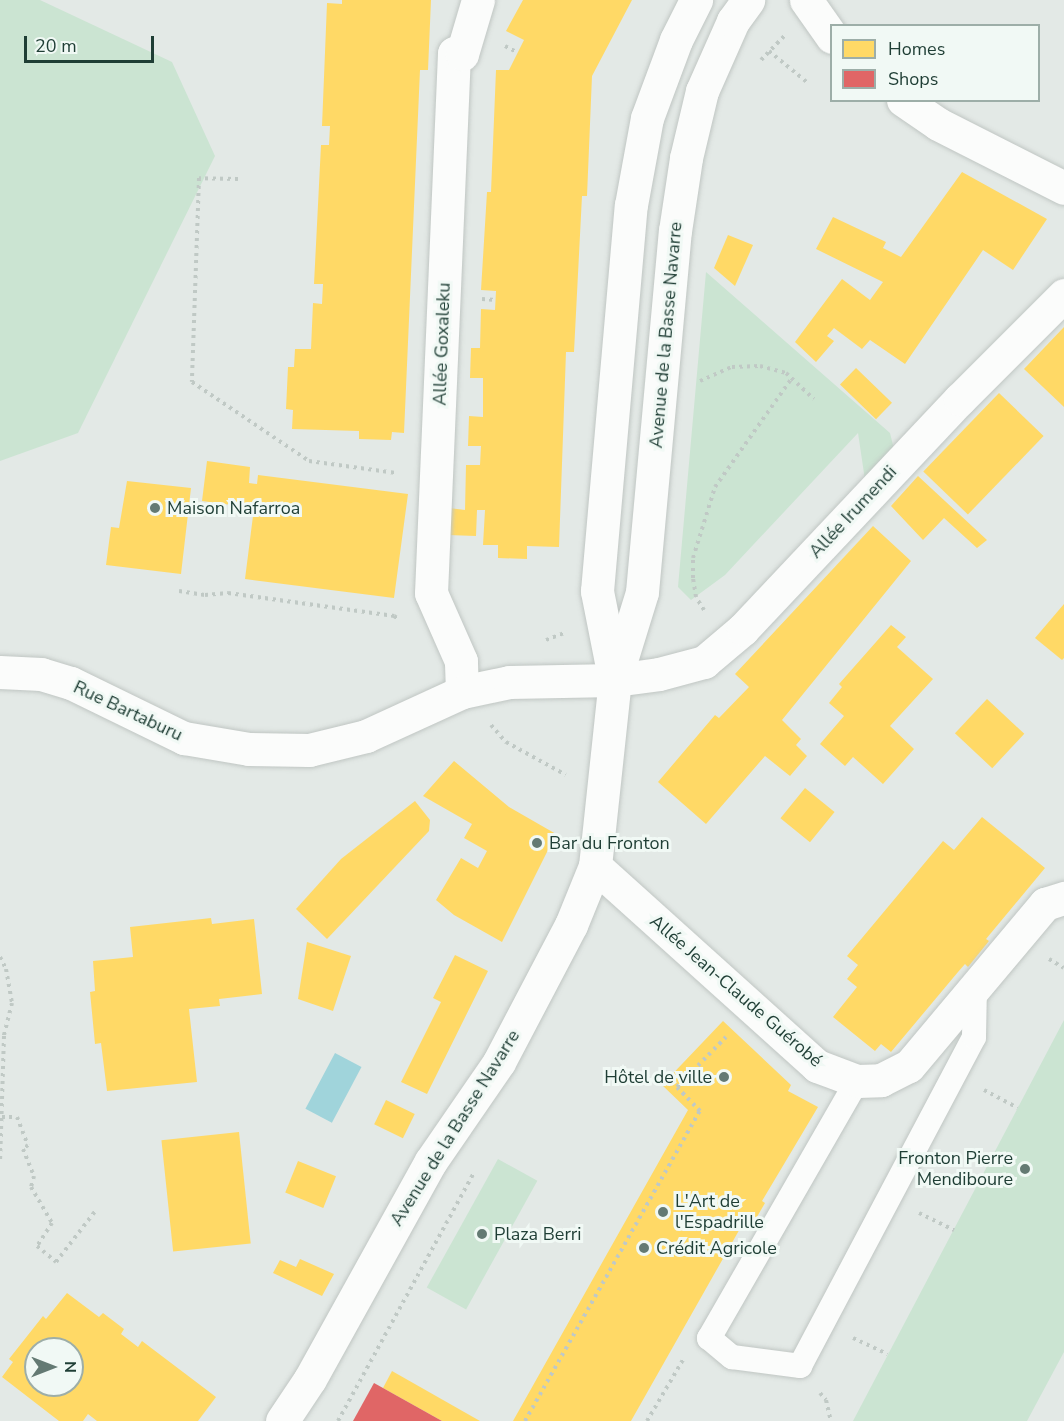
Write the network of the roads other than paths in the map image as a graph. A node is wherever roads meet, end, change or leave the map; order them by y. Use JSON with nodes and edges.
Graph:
{"nodes":[{"id":1,"x":478,"y":0,"type":"edge"},
{"id":2,"x":696,"y":0,"type":"edge"},
{"id":3,"x":748,"y":0,"type":"edge"},
{"id":4,"x":806,"y":0,"type":"edge"},
{"id":5,"x":830,"y":36,"type":"edge"},
{"id":6,"x":906,"y":102,"type":"edge"},
{"id":7,"x":1064,"y":188,"type":"edge"},
{"id":8,"x":1064,"y":295,"type":"edge"},
{"id":9,"x":0,"y":672,"type":"edge"},
{"id":10,"x":615,"y":680,"type":"junction"},
{"id":11,"x":462,"y":692,"type":"junction"},
{"id":12,"x":595,"y":866,"type":"junction"},
{"id":13,"x":1064,"y":898,"type":"edge"},
{"id":14,"x":975,"y":987,"type":"junction"},
{"id":15,"x":857,"y":1081,"type":"junction"},
{"id":16,"x":282,"y":1421,"type":"edge"}],
"edges":[{"from":1,"to":11,"type":"street","name":"Allée Goxaleku"},
{"from":2,"to":10,"type":"street","name":"Avenue de la Basse Navarre"},
{"from":3,"to":10,"type":"street","name":"Avenue de la Basse Navarre"},
{"from":4,"to":5,"type":"street"},
{"from":6,"to":7,"type":"street"},
{"from":8,"to":10,"type":"street","name":"Allée Irumendi"},
{"from":9,"to":11,"type":"street","name":"Rue Bartaburu"},
{"from":10,"to":11,"type":"street","name":"Rue Bartaburu"},
{"from":10,"to":12,"type":"street","name":"Avenue de la Basse Navarre"},
{"from":12,"to":15,"type":"street","name":"Allée Jean-Claude Guérobé"},
{"from":12,"to":16,"type":"street","name":"Avenue de la Basse Navarre"},
{"from":13,"to":14,"type":"street","name":"Allée Jean-Claude Guérobé"},
{"from":14,"to":15,"type":"street","name":"Allée Jean-Claude Guérobé"},
{"from":14,"to":15,"type":"lane"}]}
